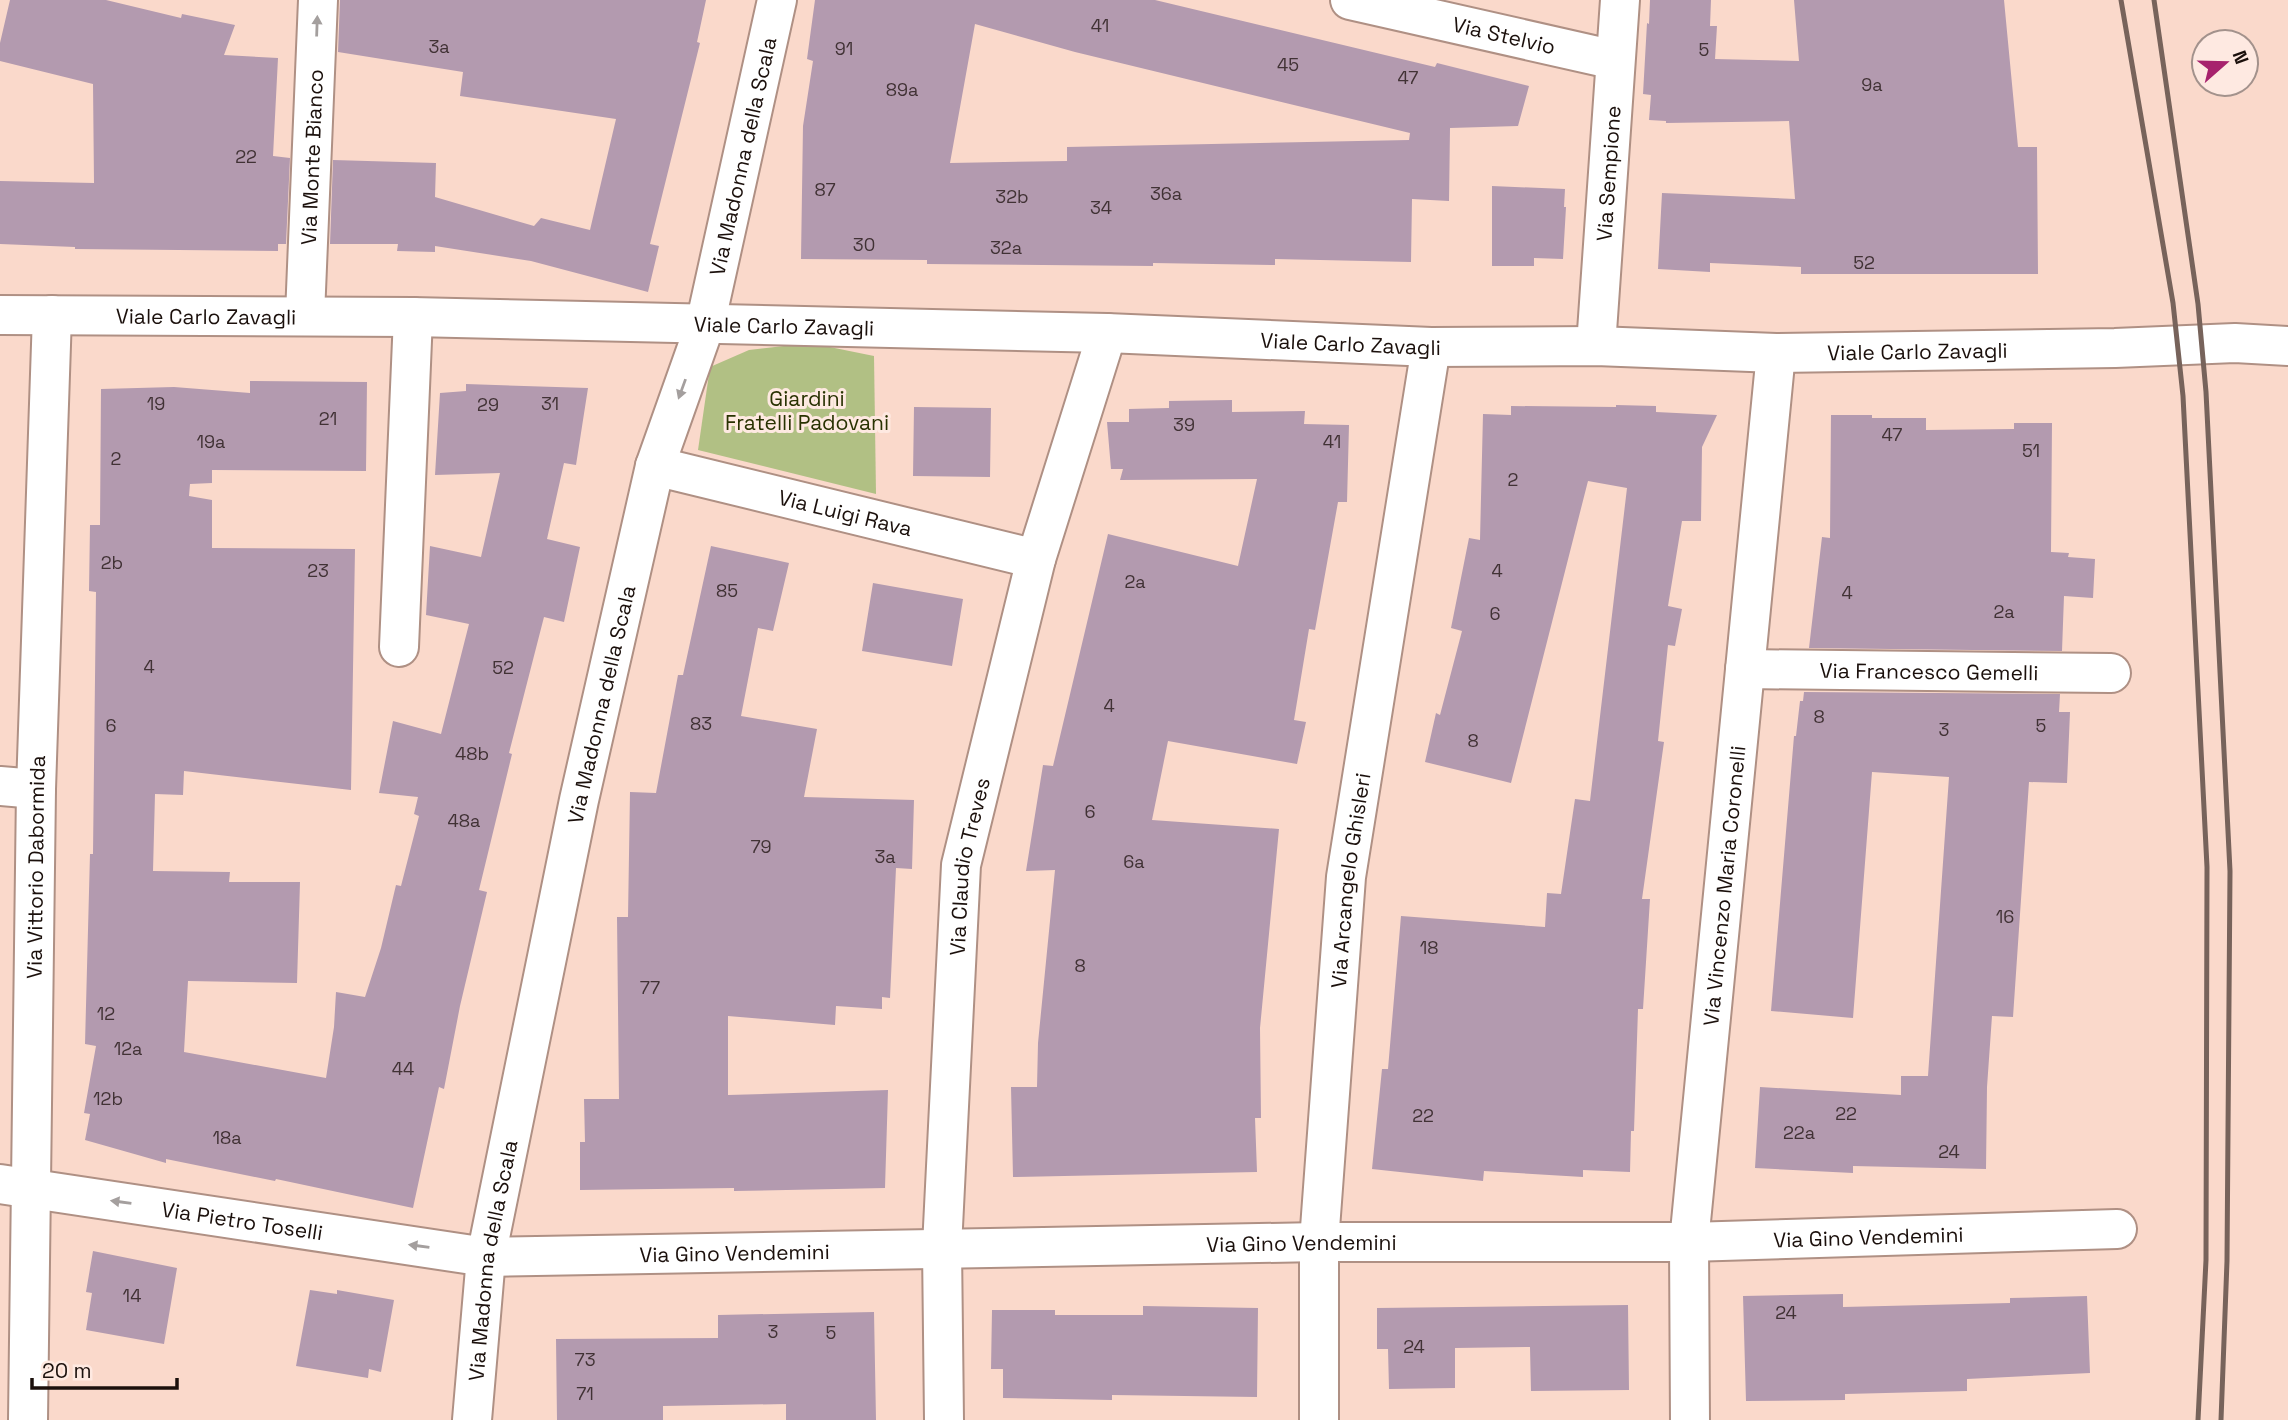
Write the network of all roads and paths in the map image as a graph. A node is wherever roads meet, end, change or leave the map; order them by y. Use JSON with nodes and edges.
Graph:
{"nodes":[{"id":1,"x":318,"y":0,"type":"edge"},
{"id":2,"x":776,"y":0,"type":"edge"},
{"id":3,"x":1350,"y":0,"type":"edge"},
{"id":4,"x":1620,"y":0,"type":"edge"},
{"id":5,"x":1615,"y":60,"type":"junction"},
{"id":6,"x":305,"y":314,"type":"junction"},
{"id":7,"x":0,"y":315,"type":"edge"},
{"id":8,"x":52,"y":315,"type":"junction"},
{"id":9,"x":413,"y":317,"type":"junction"},
{"id":10,"x":705,"y":324,"type":"junction"},
{"id":11,"x":1107,"y":332,"type":"junction"},
{"id":12,"x":1596,"y":346,"type":"junction"},
{"id":13,"x":2288,"y":346,"type":"edge"},
{"id":14,"x":1431,"y":347,"type":"junction"},
{"id":15,"x":1776,"y":353,"type":"junction"},
{"id":16,"x":655,"y":466,"type":"junction"},
{"id":17,"x":1036,"y":559,"type":"junction"},
{"id":18,"x":399,"y":647,"type":"dead end"},
{"id":19,"x":1745,"y":669,"type":"junction"},
{"id":20,"x":2111,"y":673,"type":"dead end"},
{"id":21,"x":18,"y":788,"type":"edge"},
{"id":22,"x":16,"y":1186,"type":"edge"},
{"id":23,"x":2117,"y":1229,"type":"dead end"},
{"id":24,"x":1319,"y":1242,"type":"junction"},
{"id":25,"x":1689,"y":1242,"type":"junction"},
{"id":26,"x":942,"y":1248,"type":"junction"},
{"id":27,"x":486,"y":1256,"type":"junction"},
{"id":28,"x":28,"y":1420,"type":"edge"},
{"id":29,"x":472,"y":1420,"type":"edge"},
{"id":30,"x":944,"y":1420,"type":"edge"},
{"id":31,"x":1320,"y":1420,"type":"edge"},
{"id":32,"x":1690,"y":1420,"type":"edge"}],
"edges":[{"from":6,"to":1,"type":"street","name":"Via Monte Bianco","one_way":true},
{"from":2,"to":10,"type":"street","name":"Via Madonna della Scala"},
{"from":3,"to":5,"type":"street","name":"Via Stelvio"},
{"from":4,"to":5,"type":"street","name":"Via Sempione"},
{"from":5,"to":12,"type":"street","name":"Via Sempione"},
{"from":6,"to":8,"type":"street","name":"Viale Carlo Zavagli"},
{"from":6,"to":9,"type":"street","name":"Viale Carlo Zavagli"},
{"from":7,"to":8,"type":"street","name":"Viale Carlo Zavagli"},
{"from":8,"to":21,"type":"street","name":"Via Vittorio Dabormida"},
{"from":9,"to":10,"type":"street","name":"Viale Carlo Zavagli"},
{"from":9,"to":18,"type":"street"},
{"from":10,"to":11,"type":"street","name":"Viale Carlo Zavagli"},
{"from":10,"to":16,"type":"street","name":"Via Madonna della Scala","one_way":true},
{"from":11,"to":14,"type":"street","name":"Viale Carlo Zavagli"},
{"from":11,"to":17,"type":"street","name":"Via Claudio Treves"},
{"from":12,"to":14,"type":"street","name":"Viale Carlo Zavagli"},
{"from":12,"to":15,"type":"street","name":"Viale Carlo Zavagli"},
{"from":13,"to":15,"type":"street","name":"Viale Carlo Zavagli"},
{"from":14,"to":24,"type":"street","name":"Via Arcangelo Ghisleri"},
{"from":15,"to":19,"type":"street","name":"Via Vincenzo Maria Coronelli"},
{"from":16,"to":17,"type":"street","name":"Via Luigi Rava"},
{"from":16,"to":27,"type":"street","name":"Via Madonna della Scala"},
{"from":17,"to":26,"type":"street","name":"Via Claudio Treves"},
{"from":19,"to":20,"type":"street","name":"Via Francesco Gemelli"},
{"from":19,"to":25,"type":"street","name":"Via Vincenzo Maria Coronelli"},
{"from":21,"to":22,"type":"street","name":"Via Vittorio Dabormida"},
{"from":27,"to":22,"type":"street","name":"Via Pietro Toselli","one_way":true},
{"from":22,"to":28,"type":"street","name":"Via Vittorio Dabormida"},
{"from":23,"to":25,"type":"street","name":"Via Gino Vendemini"},
{"from":24,"to":25,"type":"street","name":"Via Gino Vendemini"},
{"from":24,"to":26,"type":"street","name":"Via Gino Vendemini"},
{"from":24,"to":31,"type":"street","name":"Via Arcangelo Ghisleri"},
{"from":25,"to":32,"type":"street","name":"Via Vincenzo Maria Coronelli"},
{"from":26,"to":27,"type":"street","name":"Via Gino Vendemini"},
{"from":26,"to":30,"type":"street","name":"Via Claudio Treves"},
{"from":27,"to":29,"type":"street","name":"Via Madonna della Scala"}]}
